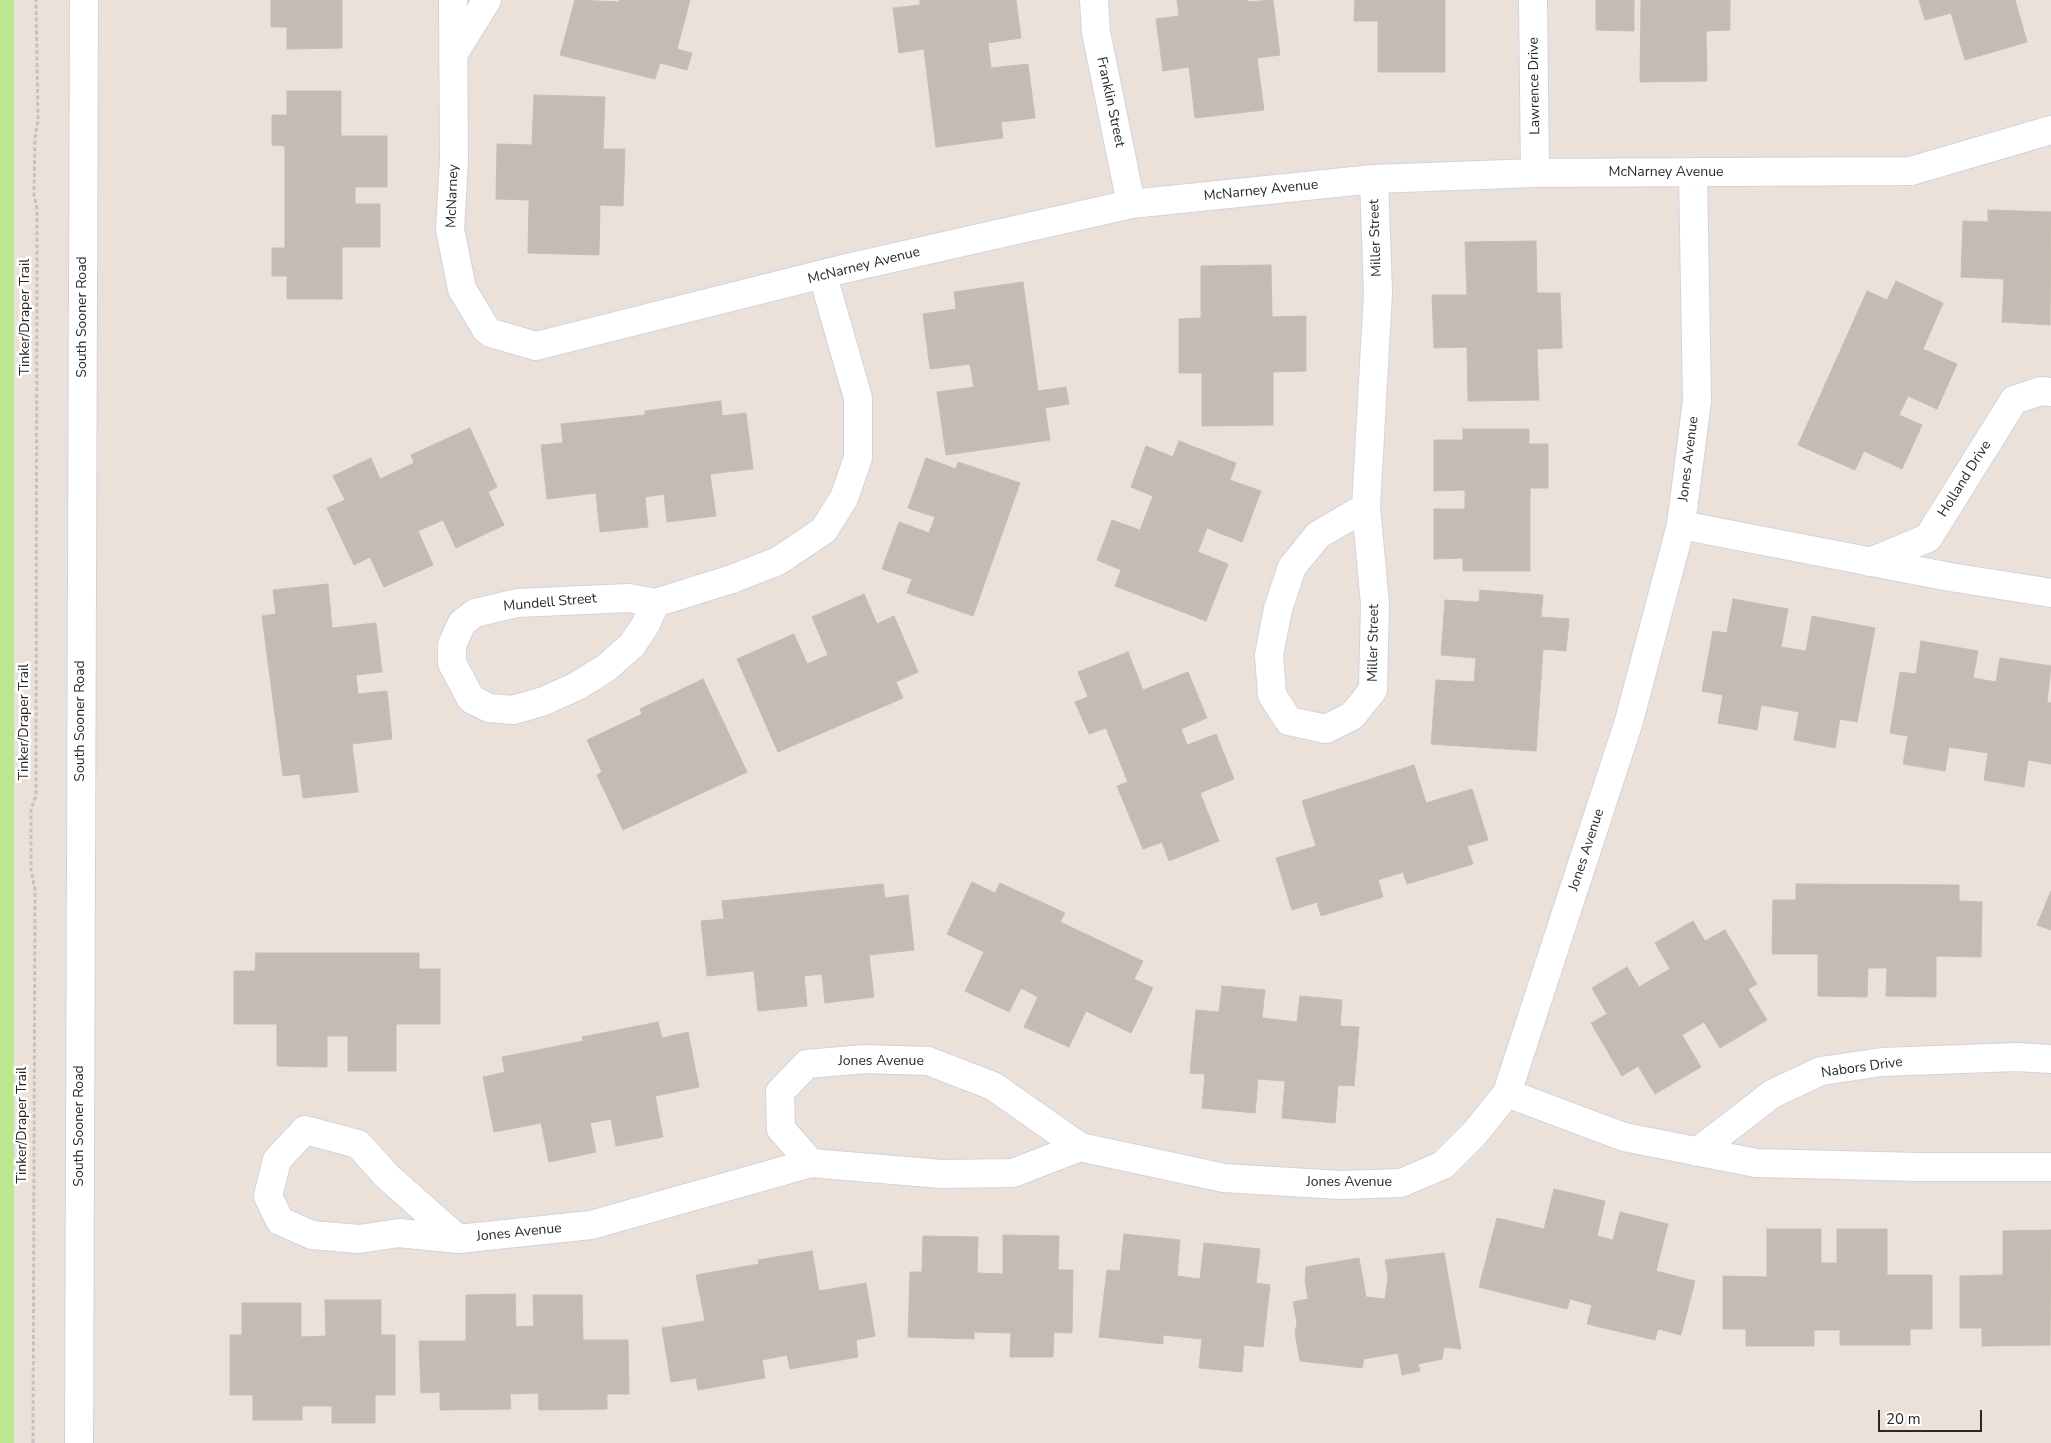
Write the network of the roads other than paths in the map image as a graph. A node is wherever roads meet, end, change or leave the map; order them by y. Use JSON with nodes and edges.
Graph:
{"nodes":[{"id":1,"x":84,"y":0,"type":"edge"},
{"id":2,"x":453,"y":0,"type":"edge"},
{"id":3,"x":487,"y":0,"type":"edge"},
{"id":4,"x":1094,"y":0,"type":"edge"},
{"id":5,"x":1533,"y":0,"type":"edge"},
{"id":6,"x":453,"y":55,"type":"junction"},
{"id":7,"x":2051,"y":130,"type":"edge"},
{"id":8,"x":1535,"y":173,"type":"junction"},
{"id":9,"x":1693,"y":173,"type":"junction"},
{"id":10,"x":1374,"y":179,"type":"junction"},
{"id":11,"x":1131,"y":204,"type":"junction"},
{"id":12,"x":823,"y":276,"type":"junction"},
{"id":13,"x":486,"y":329,"type":"joint"},
{"id":14,"x":2051,"y":392,"type":"edge"},
{"id":15,"x":1366,"y":506,"type":"junction"},
{"id":16,"x":1681,"y":526,"type":"junction"},
{"id":17,"x":1870,"y":562,"type":"junction"},
{"id":18,"x":2051,"y":593,"type":"edge"},
{"id":19,"x":655,"y":603,"type":"junction"},
{"id":20,"x":2051,"y":1059,"type":"edge"},
{"id":21,"x":1507,"y":1093,"type":"junction"},
{"id":22,"x":1080,"y":1147,"type":"junction"},
{"id":23,"x":1696,"y":1152,"type":"junction"},
{"id":24,"x":810,"y":1163,"type":"junction"},
{"id":25,"x":2051,"y":1167,"type":"edge"},
{"id":26,"x":458,"y":1239,"type":"junction"},
{"id":27,"x":79,"y":1443,"type":"edge"}],
"edges":[{"from":1,"to":27,"type":"street","name":"South Sooner Road"},
{"from":2,"to":6,"type":"street","name":"McNarney"},
{"from":3,"to":6,"type":"street"},
{"from":4,"to":11,"type":"street","name":"Franklin Street"},
{"from":5,"to":8,"type":"street","name":"Lawrence Drive"},
{"from":6,"to":13,"type":"street","name":"McNarney"},
{"from":7,"to":9,"type":"street","name":"McNarney Avenue"},
{"from":8,"to":9,"type":"street","name":"McNarney Avenue"},
{"from":8,"to":10,"type":"street","name":"McNarney Avenue"},
{"from":9,"to":16,"type":"street","name":"Jones Avenue"},
{"from":10,"to":11,"type":"street","name":"McNarney Avenue"},
{"from":10,"to":15,"type":"street","name":"Miller Street"},
{"from":11,"to":12,"type":"street","name":"McNarney Avenue"},
{"from":12,"to":13,"type":"street","name":"McNarney Avenue"},
{"from":12,"to":19,"type":"street","name":"Mundell Street"},
{"from":14,"to":17,"type":"street","name":"Holland Drive"},
{"from":15,"to":15,"type":"street","name":"Miller Street"},
{"from":16,"to":17,"type":"street"},
{"from":16,"to":21,"type":"street","name":"Jones Avenue"},
{"from":17,"to":18,"type":"street"},
{"from":19,"to":19,"type":"street","name":"Mundell Street"},
{"from":20,"to":23,"type":"street","name":"Nabors Drive"},
{"from":21,"to":22,"type":"street","name":"Jones Avenue"},
{"from":21,"to":23,"type":"street"},
{"from":22,"to":24,"type":"street"},
{"from":22,"to":24,"type":"street","name":"Jones Avenue"},
{"from":23,"to":25,"type":"street"},
{"from":24,"to":26,"type":"street","name":"Jones Avenue"},
{"from":26,"to":26,"type":"street","name":"Jones Avenue"}]}
